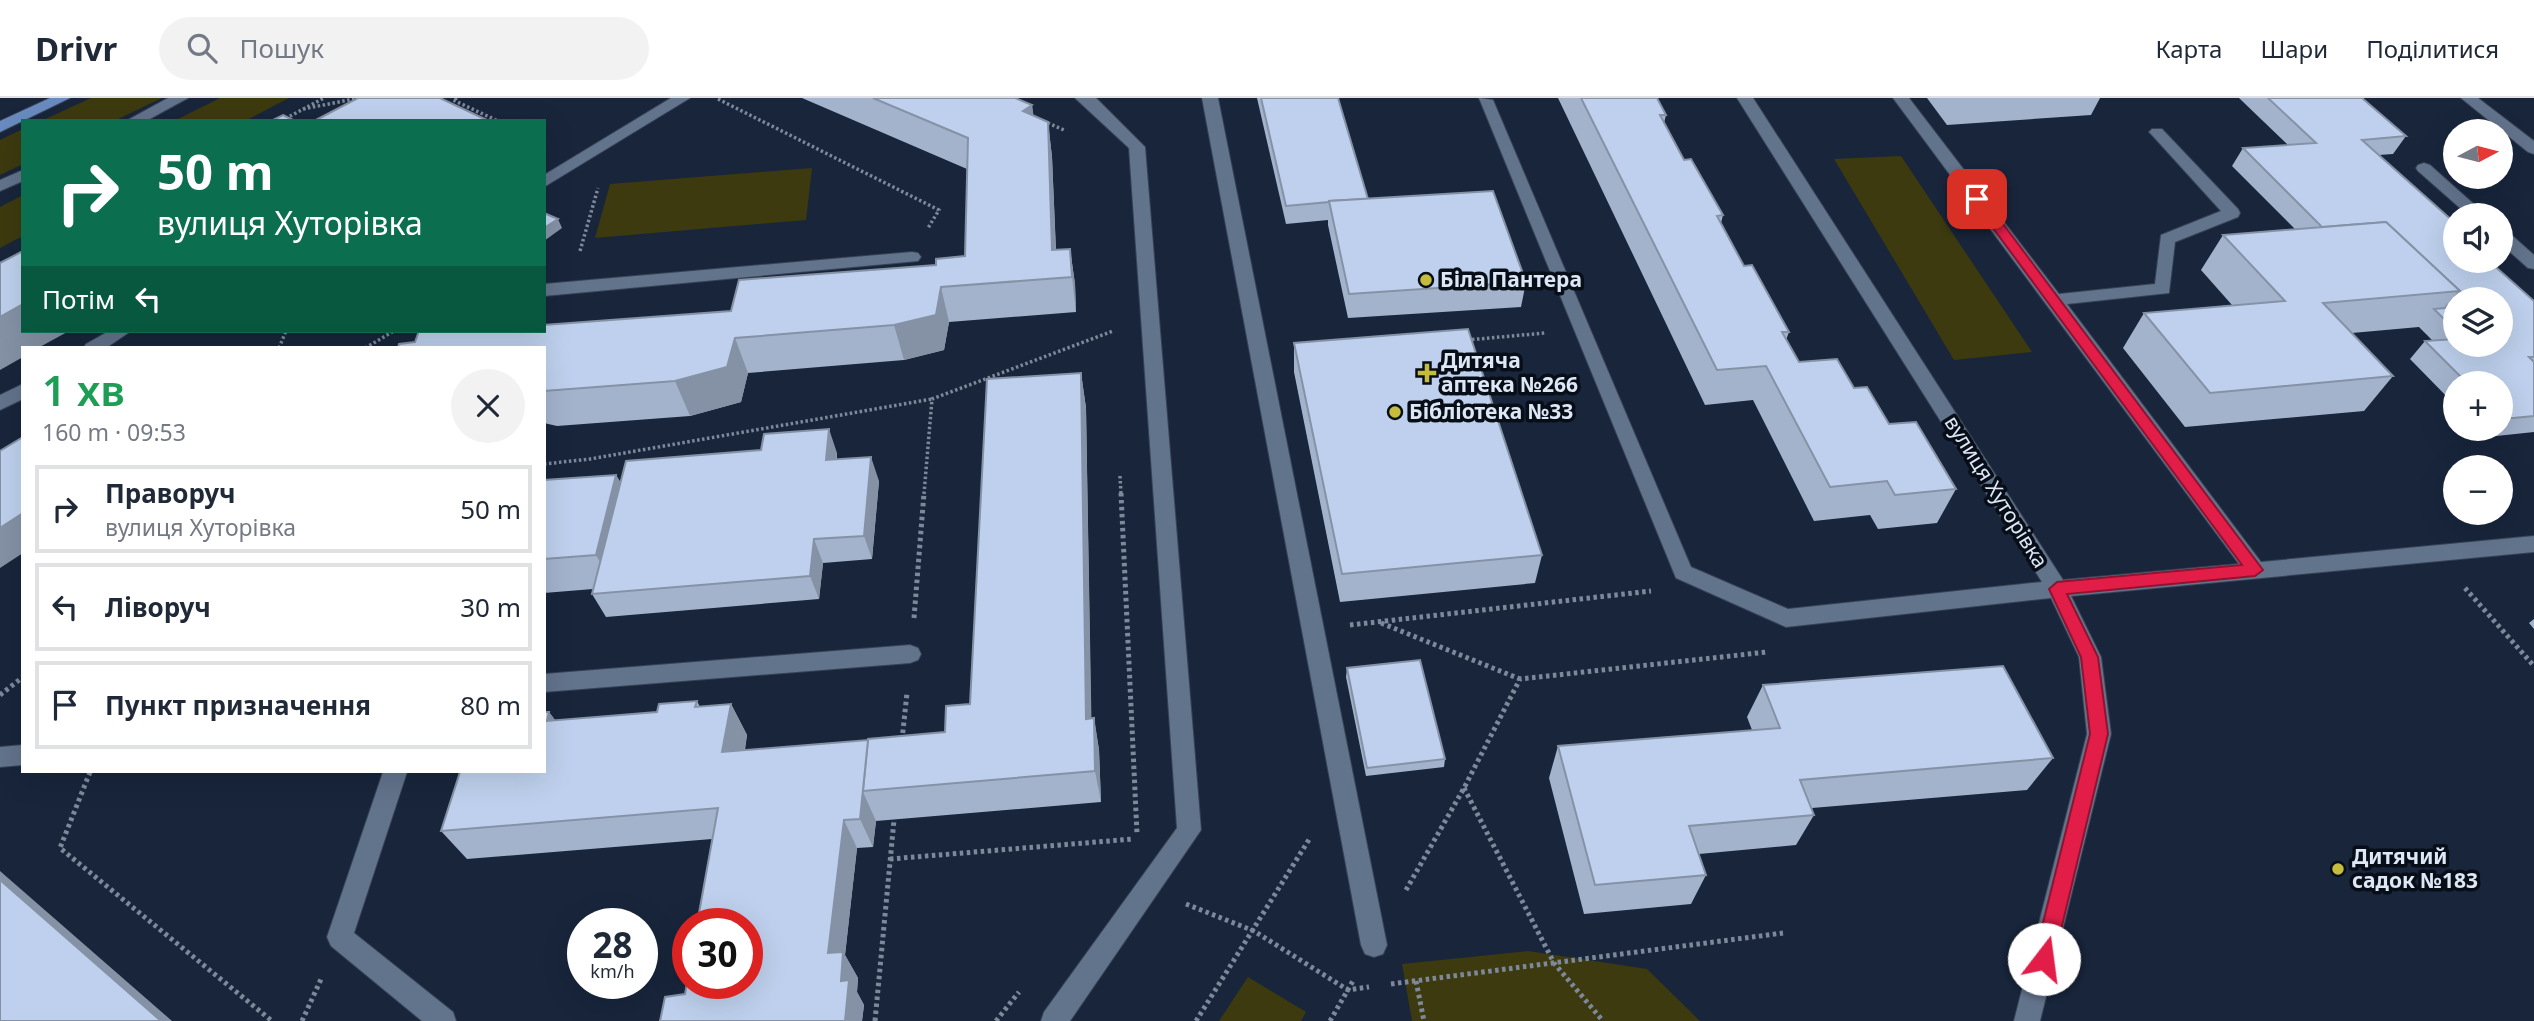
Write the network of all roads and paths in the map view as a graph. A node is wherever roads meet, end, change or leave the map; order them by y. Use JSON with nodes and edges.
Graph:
{"nodes":[{"id":1,"x":62,"y":98,"type":"edge"},
{"id":2,"x":180,"y":98,"type":"edge"},
{"id":3,"x":324,"y":98,"type":"edge"},
{"id":4,"x":359,"y":98,"type":"edge"},
{"id":5,"x":457,"y":98,"type":"edge"},
{"id":6,"x":682,"y":98,"type":"edge"},
{"id":7,"x":716,"y":98,"type":"edge"},
{"id":8,"x":1083,"y":98,"type":"edge"},
{"id":9,"x":1210,"y":98,"type":"edge"},
{"id":10,"x":1745,"y":98,"type":"edge"},
{"id":11,"x":1901,"y":98,"type":"edge"},
{"id":12,"x":2469,"y":98,"type":"edge"},
{"id":13,"x":1485,"y":100,"type":"dead end"},
{"id":14,"x":303,"y":109,"type":"junction"},
{"id":15,"x":1035,"y":118,"type":"edge"},
{"id":16,"x":138,"y":119,"type":"edge"},
{"id":17,"x":285,"y":119,"type":"edge"},
{"id":18,"x":494,"y":119,"type":"edge"},
{"id":19,"x":0,"y":127,"type":"edge"},
{"id":20,"x":2157,"y":132,"type":"dead end"},
{"id":21,"x":1072,"y":133,"type":"dead end"},
{"id":22,"x":612,"y":140,"type":"junction"},
{"id":23,"x":2534,"y":149,"type":"edge"},
{"id":24,"x":2424,"y":168,"type":"dead end"},
{"id":25,"x":21,"y":176,"type":"edge"},
{"id":26,"x":546,"y":181,"type":"edge"},
{"id":27,"x":0,"y":186,"type":"edge"},
{"id":28,"x":2464,"y":203,"type":"edge"},
{"id":29,"x":2513,"y":246,"type":"edge"},
{"id":30,"x":912,"y":257,"type":"joint"},
{"id":31,"x":2534,"y":264,"type":"edge"},
{"id":32,"x":570,"y":288,"type":"junction"},
{"id":33,"x":546,"y":290,"type":"edge"},
{"id":34,"x":2054,"y":300,"type":"junction"},
{"id":35,"x":1112,"y":319,"type":"dead end"},
{"id":36,"x":1581,"y":330,"type":"junction"},
{"id":37,"x":1113,"y":331,"type":"junction"},
{"id":38,"x":119,"y":333,"type":"edge"},
{"id":39,"x":391,"y":333,"type":"edge"},
{"id":40,"x":1456,"y":341,"type":"edge"},
{"id":41,"x":1113,"y":344,"type":"dead end"},
{"id":42,"x":96,"y":346,"type":"edge"},
{"id":43,"x":368,"y":346,"type":"edge"},
{"id":44,"x":21,"y":391,"type":"edge"},
{"id":45,"x":932,"y":399,"type":"junction"},
{"id":46,"x":0,"y":403,"type":"edge"},
{"id":47,"x":546,"y":464,"type":"edge"},
{"id":48,"x":1119,"y":468,"type":"dead end"},
{"id":49,"x":2534,"y":544,"type":"edge"},
{"id":50,"x":2435,"y":553,"type":"junction"},
{"id":51,"x":2255,"y":570,"type":"junction"},
{"id":52,"x":1711,"y":584,"type":"junction"},
{"id":53,"x":2057,"y":589,"type":"junction"},
{"id":54,"x":1379,"y":621,"type":"junction"},
{"id":55,"x":1313,"y":629,"type":"junction"},
{"id":56,"x":1768,"y":652,"type":"dead end"},
{"id":57,"x":911,"y":654,"type":"junction"},
{"id":58,"x":2534,"y":666,"type":"edge"},
{"id":59,"x":21,"y":679,"type":"edge"},
{"id":60,"x":1520,"y":679,"type":"junction"},
{"id":61,"x":546,"y":683,"type":"edge"},
{"id":62,"x":0,"y":695,"type":"edge"},
{"id":63,"x":902,"y":743,"type":"edge"},
{"id":64,"x":21,"y":755,"type":"edge"},
{"id":65,"x":0,"y":757,"type":"edge"},
{"id":66,"x":90,"y":773,"type":"edge"},
{"id":67,"x":394,"y":773,"type":"edge"},
{"id":68,"x":1343,"y":782,"type":"junction"},
{"id":69,"x":1464,"y":788,"type":"junction"},
{"id":70,"x":894,"y":820,"type":"edge"},
{"id":71,"x":1137,"y":839,"type":"junction"},
{"id":72,"x":890,"y":859,"type":"junction"},
{"id":73,"x":1147,"y":889,"type":"junction"},
{"id":74,"x":1254,"y":931,"type":"junction"},
{"id":75,"x":1783,"y":933,"type":"dead end"},
{"id":76,"x":1374,"y":945,"type":"junction"},
{"id":77,"x":1554,"y":963,"type":"junction"},
{"id":78,"x":1416,"y":981,"type":"junction"},
{"id":79,"x":1389,"y":985,"type":"dead end"},
{"id":80,"x":1375,"y":986,"type":"dead end"},
{"id":81,"x":1348,"y":990,"type":"junction"},
{"id":82,"x":272,"y":1021,"type":"edge"},
{"id":83,"x":443,"y":1021,"type":"edge"},
{"id":84,"x":875,"y":1021,"type":"edge"},
{"id":85,"x":1054,"y":1021,"type":"edge"},
{"id":86,"x":1196,"y":1021,"type":"edge"},
{"id":87,"x":1330,"y":1021,"type":"edge"},
{"id":88,"x":1424,"y":1021,"type":"edge"},
{"id":89,"x":1603,"y":1021,"type":"edge"},
{"id":90,"x":2027,"y":1021,"type":"edge"}],
"edges":[{"from":1,"to":19,"type":"main road"},
{"from":2,"to":16,"type":"street"},
{"from":3,"to":14,"type":"path"},
{"from":4,"to":14,"type":"path"},
{"from":5,"to":18,"type":"path"},
{"from":6,"to":22,"type":"street"},
{"from":7,"to":30,"type":"path"},
{"from":8,"to":73,"type":"street"},
{"from":9,"to":55,"type":"street"},
{"from":10,"to":53,"type":"street","name":"вулиця Хуторівка"},
{"from":11,"to":34,"type":"street"},
{"from":12,"to":23,"type":"street"},
{"from":13,"to":36,"type":"street"},
{"from":14,"to":17,"type":"path"},
{"from":15,"to":21,"type":"path"},
{"from":20,"to":34,"type":"street"},
{"from":22,"to":26,"type":"street"},
{"from":22,"to":32,"type":"path"},
{"from":24,"to":28,"type":"street"},
{"from":25,"to":27,"type":"street"},
{"from":29,"to":31,"type":"street"},
{"from":30,"to":32,"type":"street"},
{"from":32,"to":33,"type":"street"},
{"from":34,"to":51,"type":"street"},
{"from":35,"to":37,"type":"path"},
{"from":36,"to":40,"type":"path"},
{"from":36,"to":52,"type":"street"},
{"from":37,"to":41,"type":"path"},
{"from":37,"to":45,"type":"path"},
{"from":38,"to":42,"type":"street"},
{"from":39,"to":43,"type":"path"},
{"from":44,"to":46,"type":"street"},
{"from":45,"to":47,"type":"path"},
{"from":45,"to":57,"type":"path"},
{"from":48,"to":71,"type":"path"},
{"from":49,"to":50,"type":"street","name":"вулиця Хуторівка"},
{"from":50,"to":51,"type":"street","name":"вулиця Хуторівка"},
{"from":50,"to":58,"type":"path"},
{"from":51,"to":53,"type":"street","name":"вулиця Хуторівка"},
{"from":52,"to":53,"type":"street"},
{"from":52,"to":54,"type":"path"},
{"from":53,"to":90,"type":"street"},
{"from":54,"to":55,"type":"path"},
{"from":54,"to":60,"type":"path"},
{"from":55,"to":68,"type":"street"},
{"from":56,"to":60,"type":"path"},
{"from":57,"to":61,"type":"street"},
{"from":57,"to":63,"type":"path"},
{"from":59,"to":62,"type":"path"},
{"from":60,"to":69,"type":"path"},
{"from":64,"to":65,"type":"street"},
{"from":66,"to":82,"type":"path"},
{"from":67,"to":83,"type":"street"},
{"from":68,"to":74,"type":"path"},
{"from":68,"to":76,"type":"street"},
{"from":69,"to":76,"type":"path"},
{"from":69,"to":77,"type":"path"},
{"from":70,"to":72,"type":"path"},
{"from":71,"to":72,"type":"path"},
{"from":71,"to":73,"type":"path"},
{"from":72,"to":84,"type":"path"},
{"from":73,"to":74,"type":"path"},
{"from":73,"to":85,"type":"street"},
{"from":74,"to":81,"type":"path"},
{"from":74,"to":86,"type":"path"},
{"from":75,"to":77,"type":"path"},
{"from":76,"to":81,"type":"path"},
{"from":77,"to":78,"type":"path"},
{"from":77,"to":89,"type":"path"},
{"from":78,"to":79,"type":"path"},
{"from":78,"to":88,"type":"path"},
{"from":80,"to":81,"type":"path"},
{"from":81,"to":87,"type":"path"}]}
